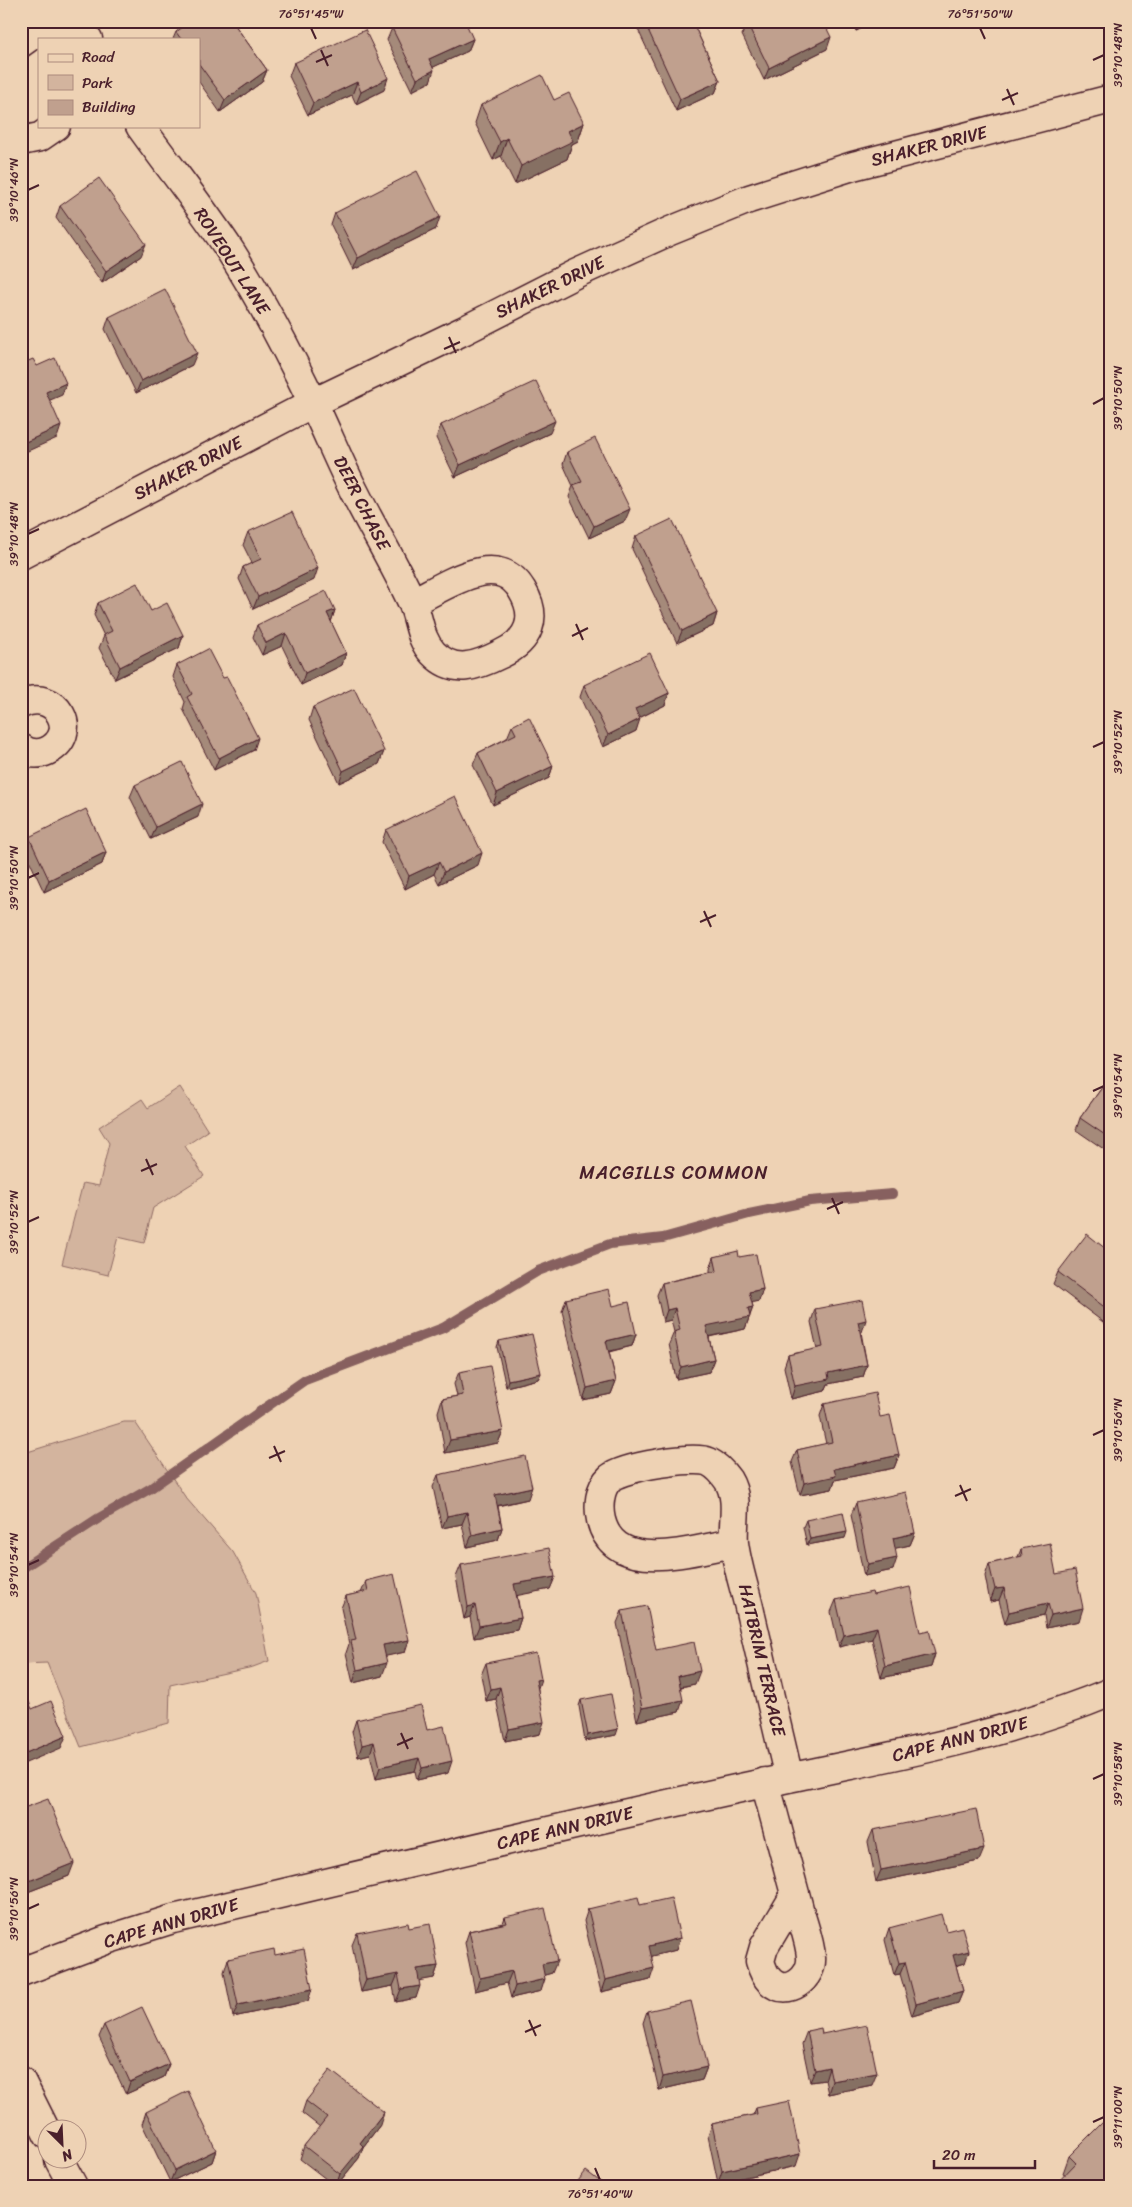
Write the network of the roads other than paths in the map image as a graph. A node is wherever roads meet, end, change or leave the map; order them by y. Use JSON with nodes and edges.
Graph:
{"nodes":[{"id":1,"x":87,"y":38,"type":"edge"},
{"id":2,"x":21,"y":44,"type":"edge"},
{"id":3,"x":1111,"y":99,"type":"edge"},
{"id":4,"x":53,"y":128,"type":"edge"},
{"id":5,"x":141,"y":128,"type":"edge"},
{"id":6,"x":21,"y":141,"type":"edge"},
{"id":7,"x":313,"y":403,"type":"junction"},
{"id":8,"x":21,"y":555,"type":"edge"},
{"id":9,"x":412,"y":602,"type":"dead end"},
{"id":10,"x":22,"y":702,"type":"edge"},
{"id":11,"x":21,"y":748,"type":"edge"},
{"id":12,"x":734,"y":1543,"type":"junction"},
{"id":13,"x":1111,"y":1692,"type":"edge"},
{"id":14,"x":777,"y":1780,"type":"junction"},
{"id":15,"x":795,"y":1895,"type":"dead end"},
{"id":16,"x":21,"y":1972,"type":"edge"},
{"id":17,"x":21,"y":2081,"type":"edge"},
{"id":18,"x":40,"y":2120,"type":"edge"},
{"id":19,"x":64,"y":2170,"type":"edge"},
{"id":20,"x":73,"y":2186,"type":"edge"}],
"edges":[{"from":1,"to":2,"type":"street"},
{"from":3,"to":7,"type":"street","name":"SHAKER DRIVE"},
{"from":4,"to":6,"type":"street"},
{"from":5,"to":7,"type":"street","name":"ROVEOUT LANE"},
{"from":7,"to":8,"type":"street","name":"SHAKER DRIVE"},
{"from":7,"to":9,"type":"street","name":"DEER CHASE"},
{"from":10,"to":11,"type":"street"},
{"from":12,"to":12,"type":"street","name":"HATBRIM TERRACE"},
{"from":12,"to":14,"type":"street","name":"HATBRIM TERRACE"},
{"from":13,"to":14,"type":"street","name":"CAPE ANN DRIVE"},
{"from":14,"to":15,"type":"street","name":"HATBRIM TERRACE"},
{"from":14,"to":16,"type":"street","name":"CAPE ANN DRIVE"},
{"from":17,"to":18,"type":"street"},
{"from":19,"to":20,"type":"street"}]}
